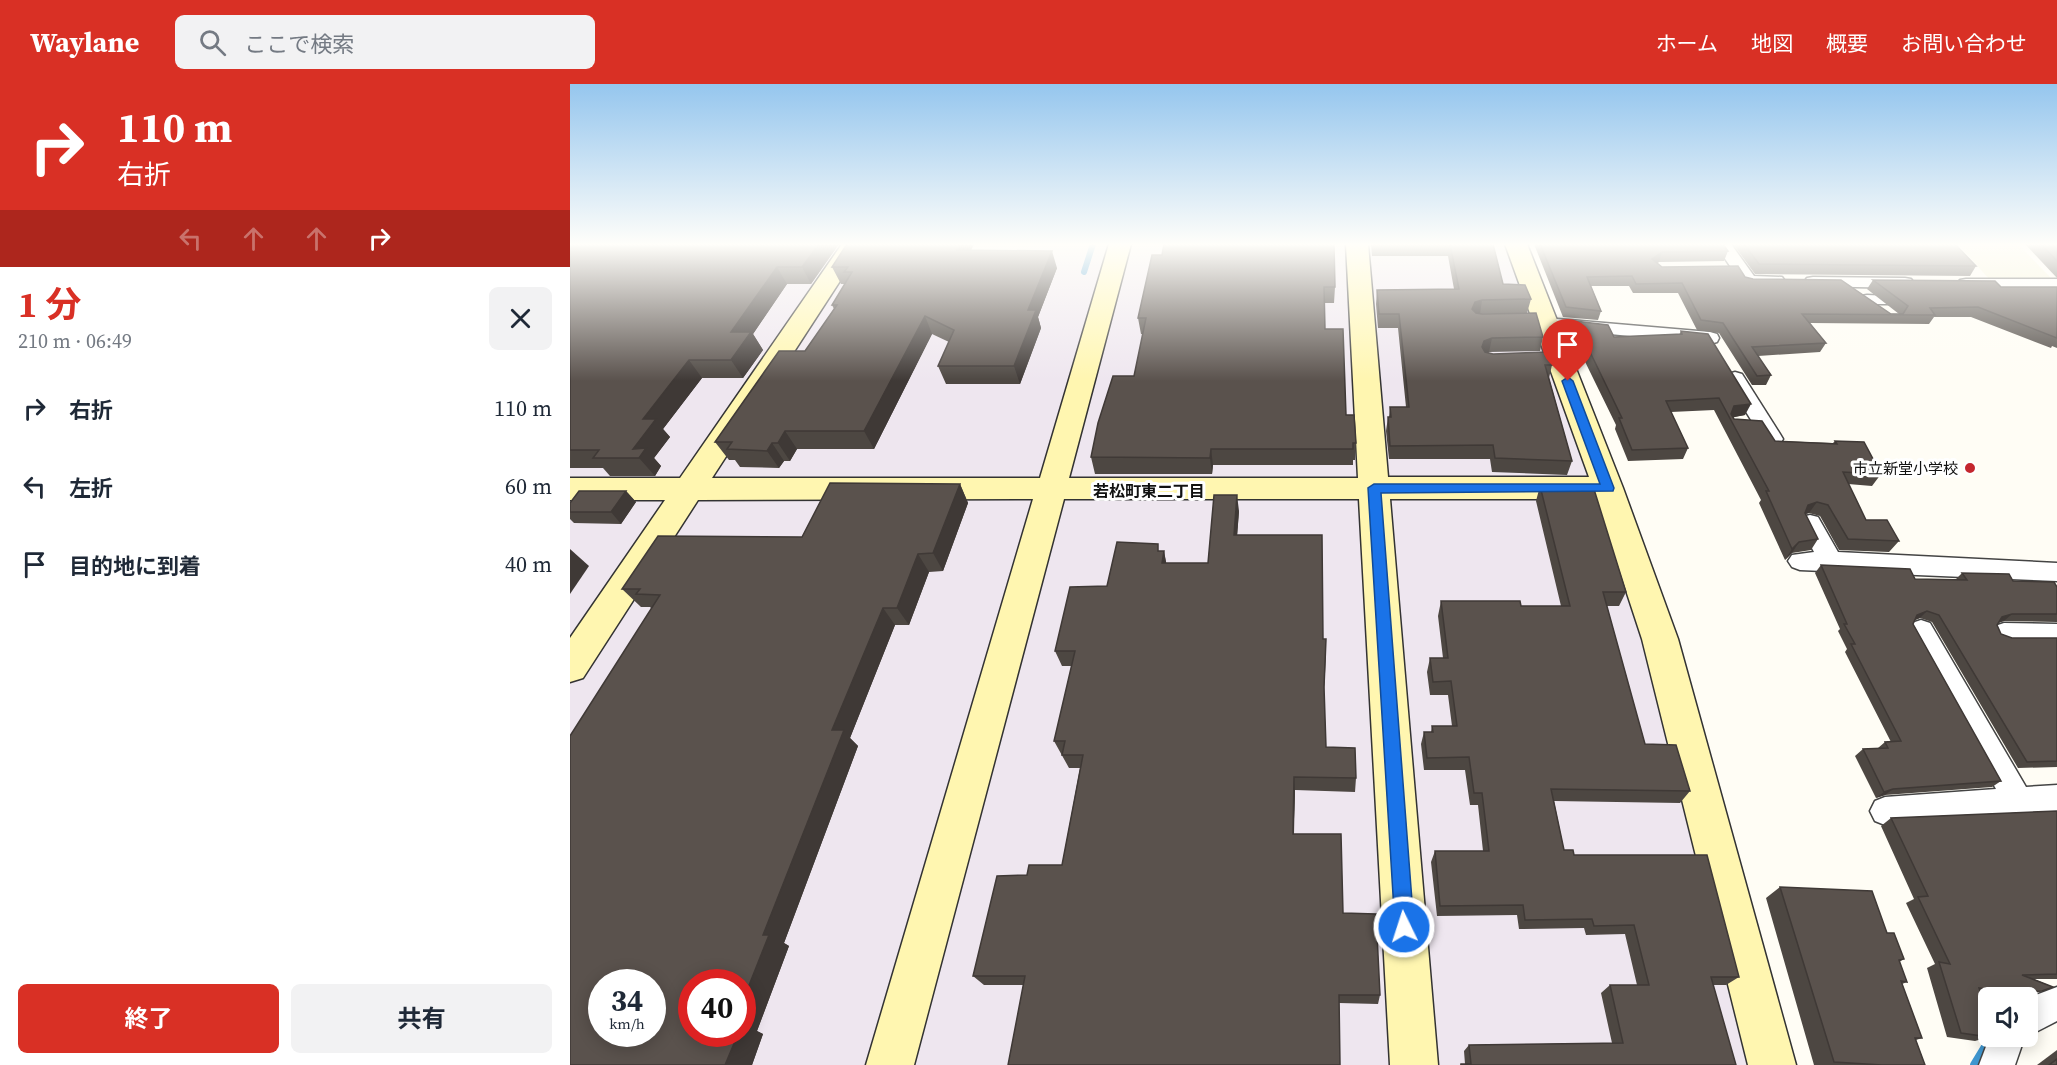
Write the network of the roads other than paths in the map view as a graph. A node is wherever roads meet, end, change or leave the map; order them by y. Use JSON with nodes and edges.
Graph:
{"nodes":[{"id":1,"x":822,"y":290,"type":"edge"},
{"id":2,"x":1107,"y":290,"type":"edge"},
{"id":3,"x":1360,"y":290,"type":"edge"},
{"id":4,"x":1534,"y":290,"type":"edge"},
{"id":5,"x":1852,"y":290,"type":"edge"},
{"id":6,"x":1888,"y":308,"type":"dead end"},
{"id":7,"x":1547,"y":322,"type":"junction"},
{"id":8,"x":1737,"y":424,"type":"edge"},
{"id":9,"x":1051,"y":488,"type":"junction"},
{"id":10,"x":1374,"y":488,"type":"junction"},
{"id":11,"x":1608,"y":488,"type":"junction"},
{"id":12,"x":570,"y":489,"type":"edge"},
{"id":13,"x":689,"y":489,"type":"junction"},
{"id":14,"x":1809,"y":523,"type":"edge"},
{"id":15,"x":1800,"y":561,"type":"dead end"},
{"id":16,"x":1831,"y":561,"type":"junction"},
{"id":17,"x":2056,"y":574,"type":"edge"},
{"id":18,"x":1921,"y":630,"type":"dead end"},
{"id":19,"x":2004,"y":633,"type":"edge"},
{"id":20,"x":2057,"y":634,"type":"edge"},
{"id":21,"x":570,"y":667,"type":"edge"},
{"id":22,"x":2057,"y":799,"type":"edge"},
{"id":23,"x":2018,"y":801,"type":"junction"},
{"id":24,"x":1885,"y":811,"type":"dead end"},
{"id":25,"x":2057,"y":1004,"type":"edge"},
{"id":26,"x":2038,"y":1012,"type":"edge"},
{"id":27,"x":2004,"y":1047,"type":"edge"},
{"id":28,"x":890,"y":1065,"type":"edge"},
{"id":29,"x":1414,"y":1065,"type":"edge"},
{"id":30,"x":1772,"y":1065,"type":"edge"},
{"id":31,"x":1997,"y":1065,"type":"edge"}],
"edges":[{"from":1,"to":13,"type":"street"},
{"from":2,"to":9,"type":"street"},
{"from":3,"to":10,"type":"street"},
{"from":4,"to":7,"type":"street"},
{"from":5,"to":6,"type":"street"},
{"from":7,"to":8,"type":"street"},
{"from":7,"to":11,"type":"street"},
{"from":9,"to":10,"type":"street"},
{"from":9,"to":13,"type":"street"},
{"from":9,"to":28,"type":"street"},
{"from":10,"to":11,"type":"street"},
{"from":10,"to":29,"type":"street"},
{"from":11,"to":30,"type":"street"},
{"from":12,"to":13,"type":"street"},
{"from":13,"to":21,"type":"street"},
{"from":14,"to":16,"type":"street"},
{"from":15,"to":16,"type":"street"},
{"from":16,"to":17,"type":"street"},
{"from":18,"to":23,"type":"street"},
{"from":19,"to":20,"type":"street"},
{"from":22,"to":23,"type":"street"},
{"from":23,"to":24,"type":"street"},
{"from":25,"to":26,"type":"street"},
{"from":27,"to":31,"type":"street"}]}
